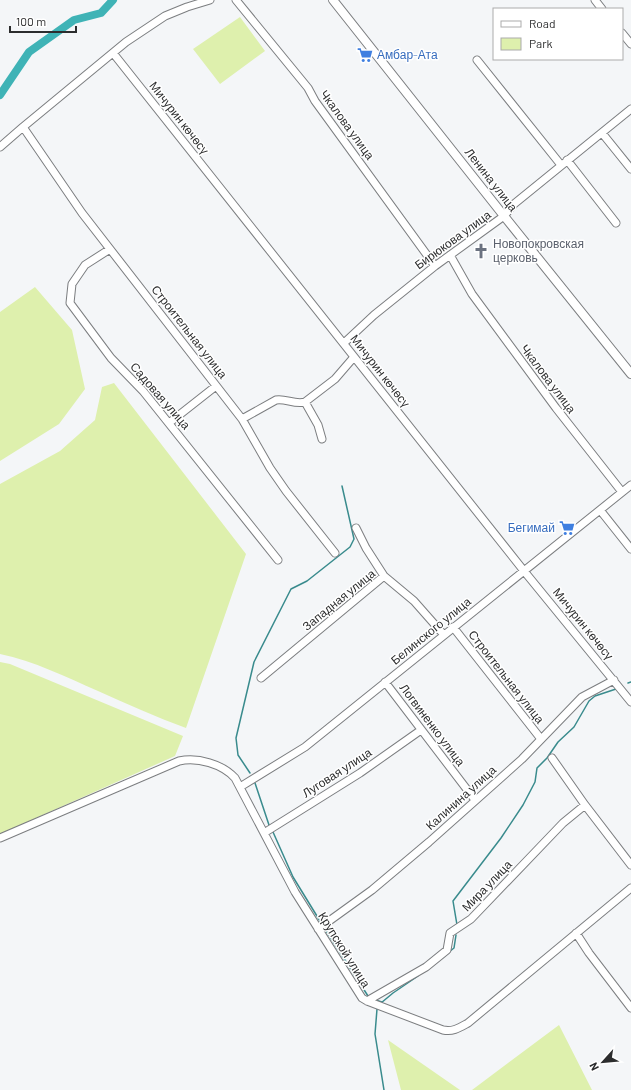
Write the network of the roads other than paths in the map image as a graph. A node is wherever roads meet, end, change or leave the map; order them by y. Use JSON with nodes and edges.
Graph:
{"nodes":[{"id":1,"x":210,"y":0,"type":"edge"},
{"id":2,"x":236,"y":0,"type":"edge"},
{"id":3,"x":333,"y":0,"type":"edge"},
{"id":4,"x":595,"y":0,"type":"edge"},
{"id":5,"x":601,"y":8,"type":"edge"},
{"id":6,"x":623,"y":34,"type":"edge"},
{"id":7,"x":631,"y":44,"type":"edge"},
{"id":8,"x":113,"y":53,"type":"junction"},
{"id":9,"x":477,"y":60,"type":"dead end"},
{"id":10,"x":631,"y":110,"type":"edge"},
{"id":11,"x":22,"y":127,"type":"junction"},
{"id":12,"x":602,"y":133,"type":"junction"},
{"id":13,"x":0,"y":148,"type":"edge"},
{"id":14,"x":567,"y":160,"type":"junction"},
{"id":15,"x":561,"y":165,"type":"junction"},
{"id":16,"x":631,"y":169,"type":"edge"},
{"id":17,"x":504,"y":216,"type":"junction"},
{"id":18,"x":616,"y":223,"type":"dead end"},
{"id":19,"x":110,"y":249,"type":"junction"},
{"id":20,"x":450,"y":255,"type":"junction"},
{"id":21,"x":435,"y":266,"type":"junction"},
{"id":22,"x":344,"y":342,"type":"junction"},
{"id":23,"x":354,"y":357,"type":"junction"},
{"id":24,"x":631,"y":374,"type":"edge"},
{"id":25,"x":216,"y":386,"type":"junction"},
{"id":26,"x":305,"y":402,"type":"junction"},
{"id":27,"x":242,"y":419,"type":"junction"},
{"id":28,"x":169,"y":423,"type":"junction"},
{"id":29,"x":322,"y":439,"type":"dead end"},
{"id":30,"x":631,"y":485,"type":"edge"},
{"id":31,"x":622,"y":492,"type":"junction"},
{"id":32,"x":600,"y":510,"type":"junction"},
{"id":33,"x":356,"y":528,"type":"dead end"},
{"id":34,"x":631,"y":549,"type":"edge"},
{"id":35,"x":335,"y":553,"type":"dead end"},
{"id":36,"x":278,"y":560,"type":"dead end"},
{"id":37,"x":524,"y":570,"type":"junction"},
{"id":38,"x":384,"y":576,"type":"junction"},
{"id":39,"x":454,"y":627,"type":"junction"},
{"id":40,"x":444,"y":635,"type":"junction"},
{"id":41,"x":262,"y":678,"type":"dead end"},
{"id":42,"x":614,"y":680,"type":"junction"},
{"id":43,"x":385,"y":682,"type":"junction"},
{"id":44,"x":631,"y":702,"type":"edge"},
{"id":45,"x":421,"y":730,"type":"junction"},
{"id":46,"x":541,"y":739,"type":"junction"},
{"id":47,"x":552,"y":758,"type":"dead end"},
{"id":48,"x":240,"y":787,"type":"junction"},
{"id":49,"x":475,"y":800,"type":"junction"},
{"id":50,"x":585,"y":805,"type":"junction"},
{"id":51,"x":264,"y":833,"type":"junction"},
{"id":52,"x":0,"y":838,"type":"edge"},
{"id":53,"x":631,"y":865,"type":"edge"},
{"id":54,"x":631,"y":888,"type":"edge"},
{"id":55,"x":318,"y":929,"type":"junction"},
{"id":56,"x":576,"y":933,"type":"junction"},
{"id":57,"x":367,"y":1001,"type":"junction"},
{"id":58,"x":631,"y":1008,"type":"edge"}],
"edges":[{"from":1,"to":8,"type":"street"},
{"from":2,"to":21,"type":"street","name":"Чкалова улица"},
{"from":3,"to":17,"type":"main road","name":"Ленина улица"},
{"from":4,"to":5,"type":"street"},
{"from":6,"to":7,"type":"street"},
{"from":8,"to":11,"type":"street"},
{"from":8,"to":22,"type":"street","name":"Мичурин көчөсү"},
{"from":9,"to":15,"type":"street"},
{"from":10,"to":12,"type":"street","name":"Бирюкова улица"},
{"from":11,"to":13,"type":"street"},
{"from":11,"to":19,"type":"street","name":"Строительная улица"},
{"from":12,"to":14,"type":"street","name":"Бирюкова улица"},
{"from":12,"to":16,"type":"street"},
{"from":14,"to":15,"type":"street","name":"Бирюкова улица"},
{"from":14,"to":18,"type":"street"},
{"from":15,"to":17,"type":"street","name":"Бирюкова улица"},
{"from":17,"to":20,"type":"street","name":"Бирюкова улица"},
{"from":17,"to":24,"type":"main road","name":"Ленина улица"},
{"from":19,"to":25,"type":"street","name":"Строительная улица"},
{"from":19,"to":28,"type":"street","name":"Садовая улица"},
{"from":20,"to":21,"type":"street","name":"Бирюкова улица"},
{"from":20,"to":31,"type":"street","name":"Чкалова улица"},
{"from":21,"to":22,"type":"street","name":"Бирюкова улица"},
{"from":22,"to":23,"type":"street","name":"Мичурин көчөсү"},
{"from":23,"to":26,"type":"street"},
{"from":23,"to":37,"type":"street","name":"Мичурин көчөсү"},
{"from":25,"to":27,"type":"street","name":"Строительная улица"},
{"from":25,"to":28,"type":"street"},
{"from":26,"to":27,"type":"street"},
{"from":26,"to":29,"type":"street"},
{"from":27,"to":35,"type":"street","name":"Строительная улица"},
{"from":28,"to":36,"type":"street","name":"Садовая улица"},
{"from":30,"to":31,"type":"street","name":"Белинского улица"},
{"from":31,"to":32,"type":"street","name":"Белинского улица"},
{"from":32,"to":34,"type":"street"},
{"from":32,"to":37,"type":"street","name":"Белинского улица"},
{"from":33,"to":38,"type":"street"},
{"from":37,"to":39,"type":"street","name":"Белинского улица"},
{"from":37,"to":42,"type":"street","name":"Мичурин көчөсү"},
{"from":38,"to":40,"type":"street","name":"Западная улица"},
{"from":38,"to":41,"type":"street","name":"Западная улица"},
{"from":39,"to":40,"type":"street","name":"Белинского улица"},
{"from":39,"to":46,"type":"street","name":"Строительная улица"},
{"from":40,"to":43,"type":"street","name":"Белинского улица"},
{"from":42,"to":44,"type":"street","name":"Мичурин көчөсү"},
{"from":42,"to":46,"type":"street","name":"Калинина улица"},
{"from":43,"to":45,"type":"street","name":"Логвиненко улица"},
{"from":43,"to":48,"type":"street","name":"Белинского улица"},
{"from":45,"to":49,"type":"street","name":"Логвиненко улица"},
{"from":45,"to":51,"type":"street","name":"Луговая улица"},
{"from":46,"to":49,"type":"street","name":"Калинина улица"},
{"from":47,"to":50,"type":"street"},
{"from":48,"to":51,"type":"street","name":"Крупской улица"},
{"from":48,"to":52,"type":"street","name":"Крупской улица"},
{"from":49,"to":55,"type":"street","name":"Калинина улица"},
{"from":50,"to":53,"type":"street"},
{"from":50,"to":57,"type":"street","name":"Мира улица"},
{"from":51,"to":55,"type":"street","name":"Крупской улица"},
{"from":54,"to":56,"type":"street","name":"Крупской улица"},
{"from":55,"to":57,"type":"street","name":"Крупской улица"},
{"from":56,"to":57,"type":"street","name":"Крупской улица"},
{"from":56,"to":58,"type":"street"}]}
